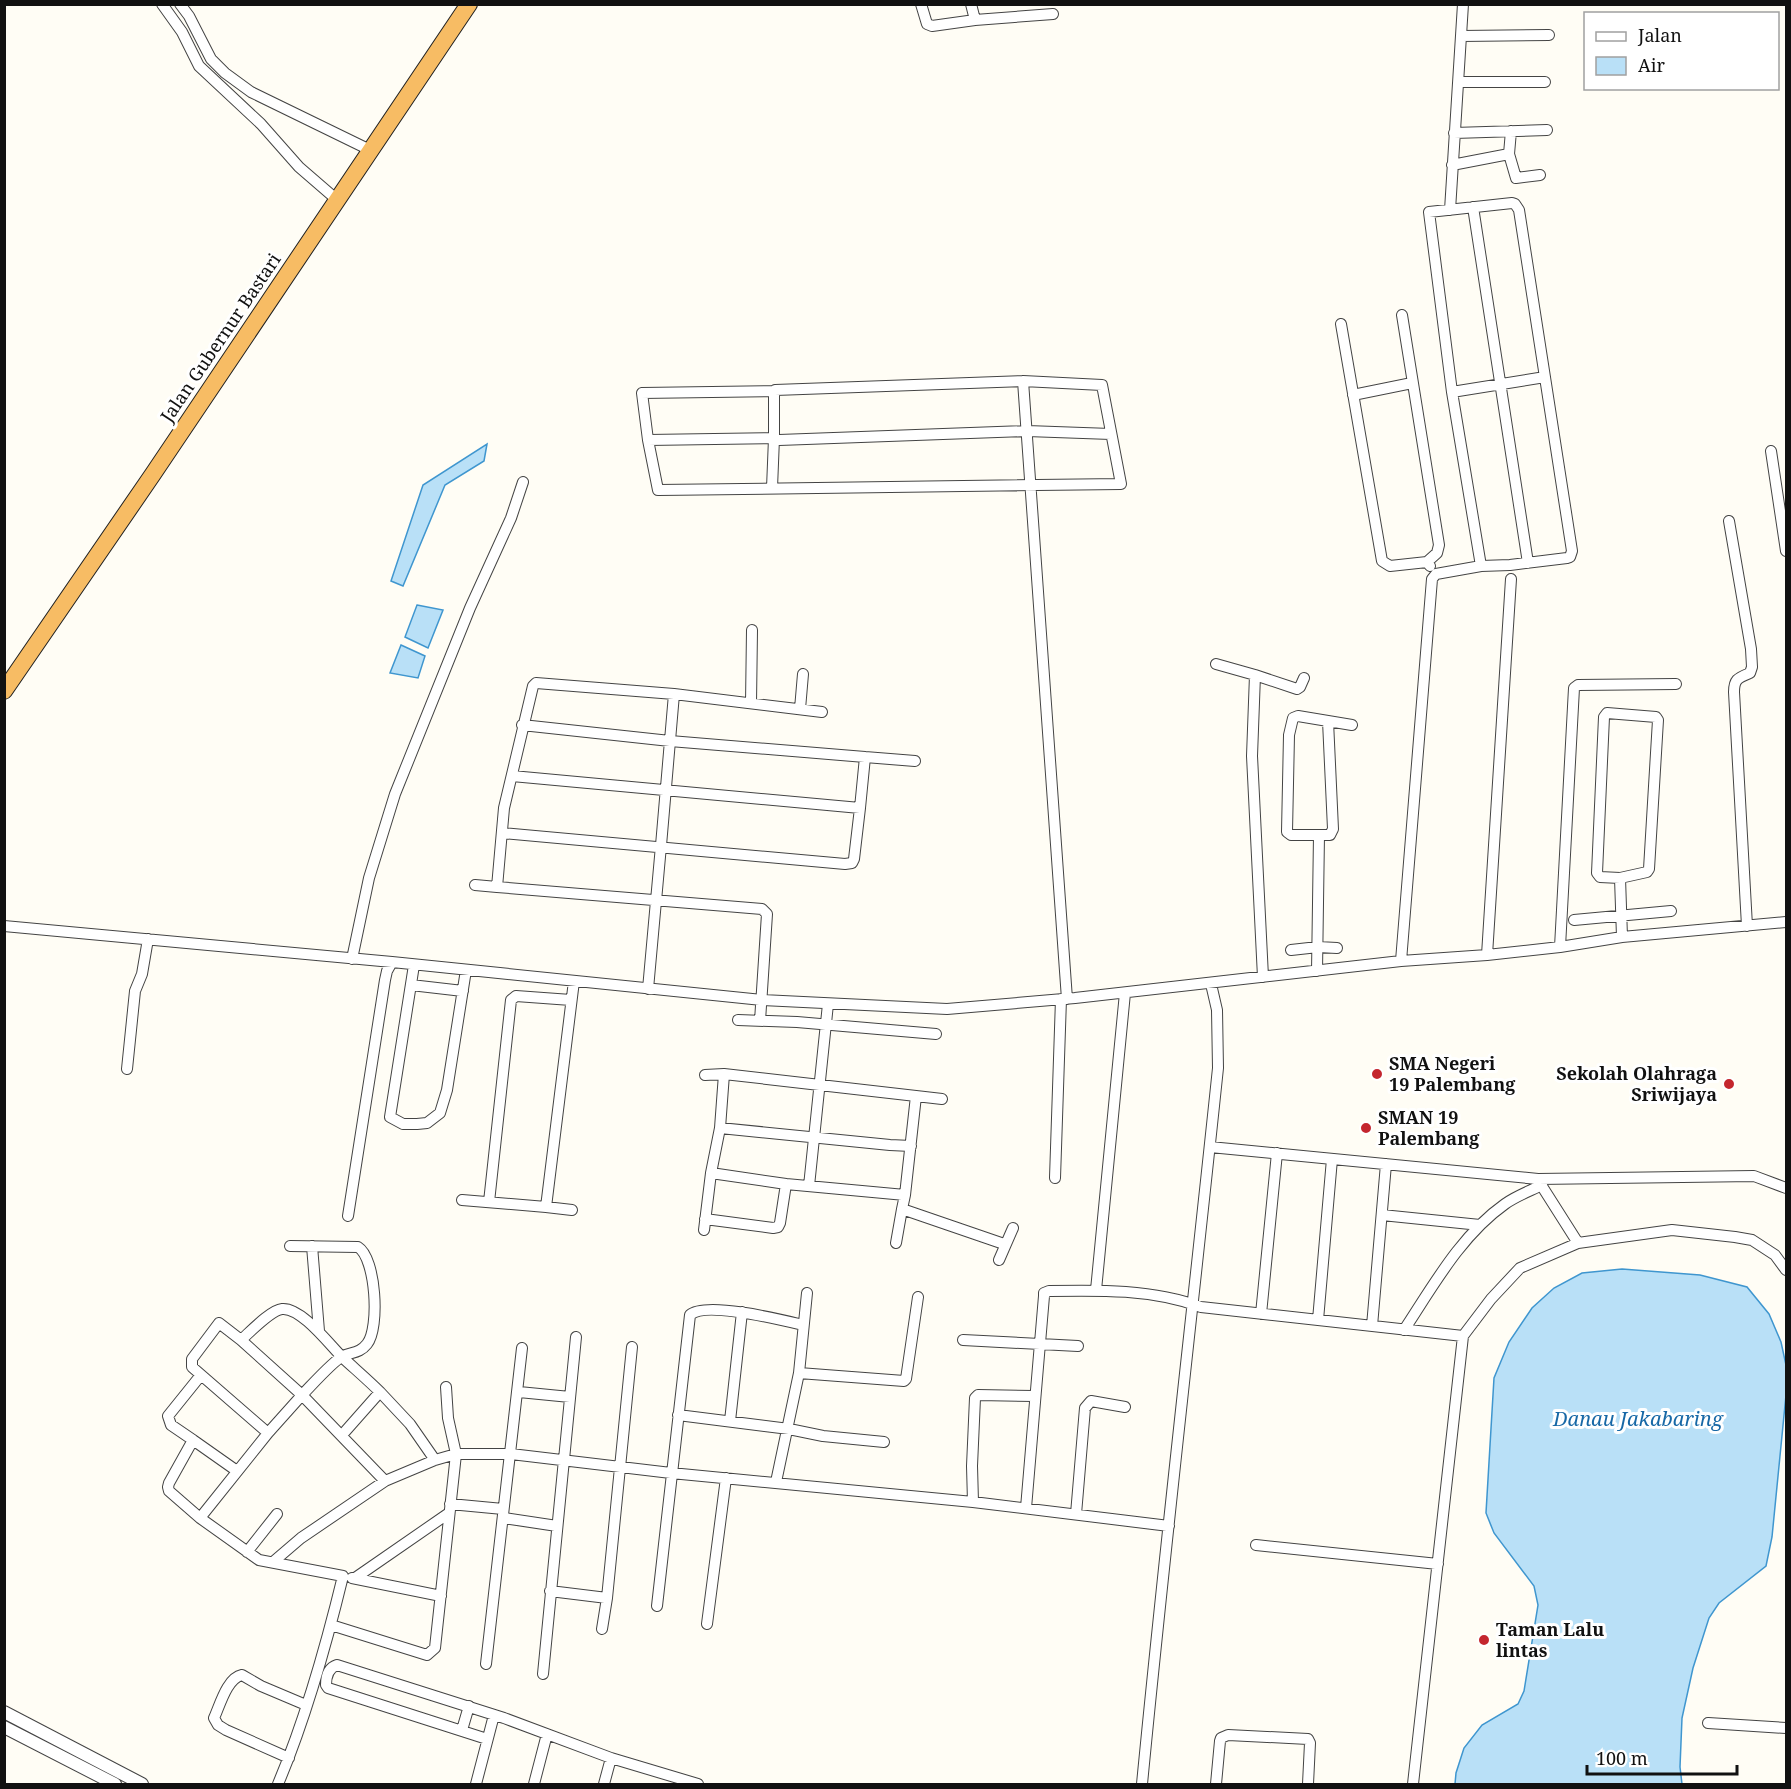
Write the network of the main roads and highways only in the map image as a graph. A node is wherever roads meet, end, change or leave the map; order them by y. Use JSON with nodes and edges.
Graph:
{"nodes":[{"id":1,"x":469,"y":4,"type":"edge"},
{"id":2,"x":4,"y":691,"type":"edge"}],
"edges":[{"from":1,"to":2,"type":"highway","name":"Jalan Gubernur Bastari"}]}
